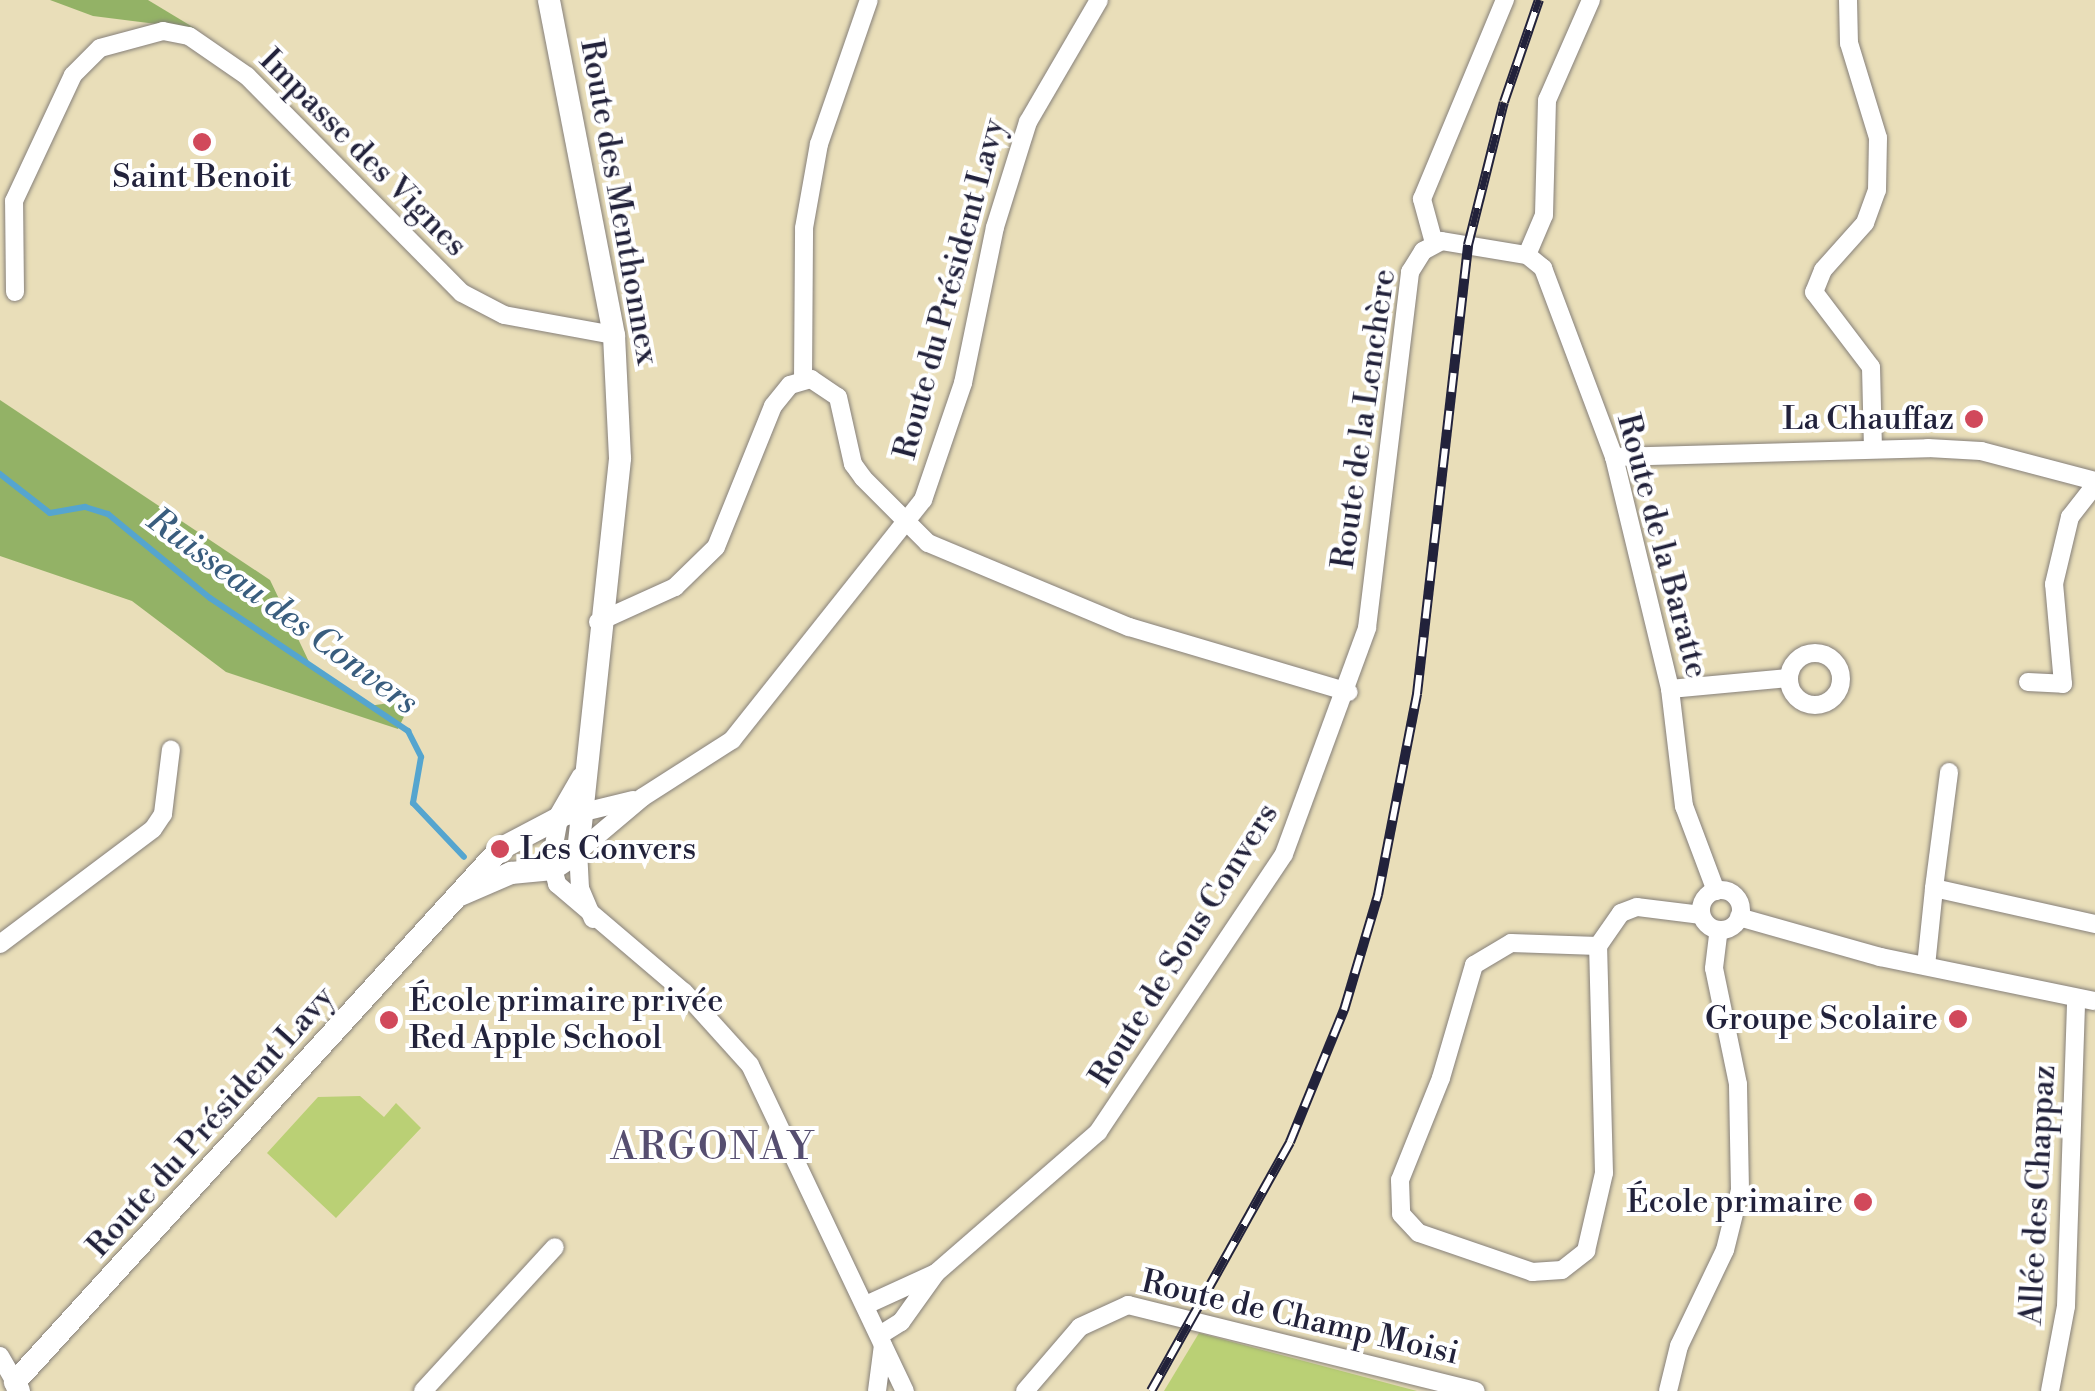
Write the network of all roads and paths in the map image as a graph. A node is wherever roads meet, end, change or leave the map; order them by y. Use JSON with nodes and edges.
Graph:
{"nodes":[{"id":1,"x":549,"y":0,"type":"edge"},
{"id":2,"x":869,"y":0,"type":"edge"},
{"id":3,"x":1099,"y":0,"type":"edge"},
{"id":4,"x":1505,"y":0,"type":"edge"},
{"id":5,"x":1591,"y":0,"type":"edge"},
{"id":6,"x":1848,"y":0,"type":"edge"},
{"id":7,"x":1434,"y":243,"type":"junction"},
{"id":8,"x":1527,"y":255,"type":"junction"},
{"id":9,"x":15,"y":292,"type":"dead end"},
{"id":10,"x":614,"y":335,"type":"junction"},
{"id":11,"x":803,"y":380,"type":"junction"},
{"id":12,"x":1874,"y":448,"type":"junction"},
{"id":13,"x":1614,"y":457,"type":"junction"},
{"id":14,"x":2095,"y":483,"type":"edge"},
{"id":15,"x":908,"y":526,"type":"junction"},
{"id":16,"x":598,"y":622,"type":"junction"},
{"id":17,"x":1788,"y":678,"type":"dead end"},
{"id":18,"x":2028,"y":682,"type":"dead end"},
{"id":19,"x":1670,"y":690,"type":"junction"},
{"id":20,"x":1349,"y":692,"type":"junction"},
{"id":21,"x":171,"y":749,"type":"dead end"},
{"id":22,"x":1950,"y":772,"type":"dead end"},
{"id":23,"x":584,"y":774,"type":"junction"},
{"id":24,"x":643,"y":796,"type":"junction"},
{"id":25,"x":583,"y":811,"type":"junction"},
{"id":26,"x":559,"y":818,"type":"junction"},
{"id":27,"x":578,"y":852,"type":"junction"},
{"id":28,"x":553,"y":869,"type":"junction"},
{"id":29,"x":1934,"y":888,"type":"junction"},
{"id":30,"x":1716,"y":891,"type":"junction"},
{"id":31,"x":458,"y":896,"type":"junction"},
{"id":32,"x":1702,"y":915,"type":"junction"},
{"id":33,"x":1739,"y":917,"type":"junction"},
{"id":34,"x":593,"y":918,"type":"junction"},
{"id":35,"x":2095,"y":924,"type":"edge"},
{"id":36,"x":1719,"y":930,"type":"junction"},
{"id":37,"x":0,"y":944,"type":"edge"},
{"id":38,"x":1598,"y":946,"type":"junction"},
{"id":39,"x":1926,"y":966,"type":"junction"},
{"id":40,"x":2086,"y":1001,"type":"edge"},
{"id":41,"x":555,"y":1247,"type":"dead end"},
{"id":42,"x":936,"y":1272,"type":"junction"},
{"id":43,"x":866,"y":1305,"type":"junction"},
{"id":44,"x":882,"y":1340,"type":"junction"},
{"id":45,"x":0,"y":1356,"type":"edge"},
{"id":46,"x":17,"y":1387,"type":"edge"},
{"id":47,"x":423,"y":1391,"type":"edge"},
{"id":48,"x":877,"y":1391,"type":"edge"},
{"id":49,"x":905,"y":1391,"type":"edge"},
{"id":50,"x":1025,"y":1391,"type":"edge"},
{"id":51,"x":1476,"y":1391,"type":"edge"},
{"id":52,"x":1668,"y":1391,"type":"edge"},
{"id":53,"x":2050,"y":1391,"type":"edge"}],
"edges":[{"from":1,"to":10,"type":"street","name":"Route des Menthonnex"},
{"from":2,"to":11,"type":"street"},
{"from":3,"to":15,"type":"street","name":"Route du Président Lavy"},
{"from":4,"to":7,"type":"street","name":"Route de la Lenchère"},
{"from":5,"to":8,"type":"street"},
{"from":6,"to":12,"type":"street"},
{"from":7,"to":8,"type":"street"},
{"from":7,"to":20,"type":"street","name":"Route de la Lenchère"},
{"from":8,"to":13,"type":"street","name":"Route de la Baratte"},
{"from":9,"to":10,"type":"street","name":"Impasse des Vignes"},
{"from":10,"to":16,"type":"street","name":"Route des Menthonnex"},
{"from":11,"to":15,"type":"street"},
{"from":11,"to":16,"type":"street"},
{"from":12,"to":13,"type":"street"},
{"from":12,"to":14,"type":"street"},
{"from":13,"to":19,"type":"street","name":"Route de la Baratte"},
{"from":14,"to":18,"type":"street"},
{"from":15,"to":20,"type":"street"},
{"from":15,"to":24,"type":"street","name":"Route du Président Lavy"},
{"from":16,"to":23,"type":"street","name":"Route des Menthonnex"},
{"from":17,"to":19,"type":"street"},
{"from":19,"to":30,"type":"street","name":"Route de la Baratte"},
{"from":20,"to":42,"type":"street","name":"Route de Sous Convers"},
{"from":21,"to":37,"type":"street"},
{"from":22,"to":29,"type":"street"},
{"from":23,"to":25,"type":"street","name":"Route des Menthonnex"},
{"from":23,"to":26,"type":"street","name":"Route des Menthonnex"},
{"from":24,"to":25,"type":"street","name":"Route du Président Lavy"},
{"from":24,"to":27,"type":"street","name":"Route du Président Lavy"},
{"from":25,"to":26,"type":"street","name":"Route du Président Lavy"},
{"from":25,"to":27,"type":"street","name":"Route des Menthonnex"},
{"from":26,"to":28,"type":"street"},
{"from":26,"to":31,"type":"street","name":"Route du Président Lavy"},
{"from":27,"to":28,"type":"street","name":"Route du Président Lavy"},
{"from":27,"to":34,"type":"street"},
{"from":28,"to":31,"type":"street","name":"Route du Président Lavy"},
{"from":28,"to":34,"type":"street"},
{"from":29,"to":35,"type":"street"},
{"from":29,"to":39,"type":"street"},
{"from":30,"to":32,"type":"street"},
{"from":30,"to":33,"type":"street"},
{"from":31,"to":46,"type":"street","name":"Route du Président Lavy"},
{"from":32,"to":36,"type":"street"},
{"from":32,"to":38,"type":"street"},
{"from":33,"to":36,"type":"street"},
{"from":33,"to":39,"type":"street"},
{"from":34,"to":43,"type":"street"},
{"from":36,"to":52,"type":"street"},
{"from":38,"to":38,"type":"street"},
{"from":39,"to":40,"type":"street"},
{"from":40,"to":53,"type":"street","name":"Allée des Chappaz"},
{"from":41,"to":47,"type":"street"},
{"from":42,"to":43,"type":"street","name":"Route de Sous Convers"},
{"from":42,"to":44,"type":"street","name":"Route de Sous Convers"},
{"from":43,"to":44,"type":"street"},
{"from":44,"to":48,"type":"street"},
{"from":44,"to":49,"type":"street"},
{"from":45,"to":46,"type":"street"},
{"from":50,"to":51,"type":"street","name":"Route de Champ Moisi"}]}
